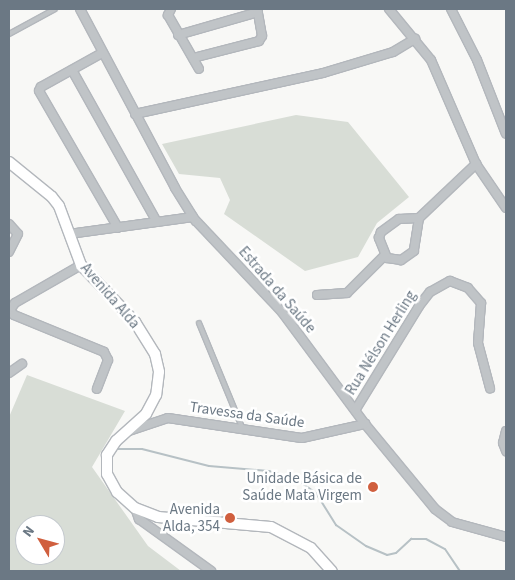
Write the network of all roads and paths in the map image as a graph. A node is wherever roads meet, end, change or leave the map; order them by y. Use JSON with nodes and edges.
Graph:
{"nodes":[{"id":1,"x":55,"y":9,"type":"edge"},
{"id":2,"x":80,"y":9,"type":"edge"},
{"id":3,"x":171,"y":9,"type":"edge"},
{"id":4,"x":389,"y":9,"type":"edge"},
{"id":5,"x":451,"y":9,"type":"edge"},
{"id":6,"x":258,"y":10,"type":"edge"},
{"id":7,"x":9,"y":34,"type":"edge"},
{"id":8,"x":178,"y":35,"type":"junction"},
{"id":9,"x":415,"y":39,"type":"junction"},
{"id":10,"x":102,"y":53,"type":"junction"},
{"id":11,"x":194,"y":58,"type":"junction"},
{"id":12,"x":200,"y":69,"type":"dead end"},
{"id":13,"x":72,"y":70,"type":"junction"},
{"id":14,"x":135,"y":114,"type":"junction"},
{"id":15,"x":506,"y":134,"type":"edge"},
{"id":16,"x":9,"y":162,"type":"edge"},
{"id":17,"x":476,"y":164,"type":"junction"},
{"id":18,"x":506,"y":208,"type":"edge"},
{"id":19,"x":193,"y":217,"type":"junction"},
{"id":20,"x":419,"y":218,"type":"junction"},
{"id":21,"x":157,"y":222,"type":"junction"},
{"id":22,"x":9,"y":224,"type":"edge"},
{"id":23,"x":118,"y":228,"type":"junction"},
{"id":24,"x":69,"y":234,"type":"junction"},
{"id":25,"x":9,"y":252,"type":"edge"},
{"id":26,"x":385,"y":255,"type":"junction"},
{"id":27,"x":81,"y":265,"type":"junction"},
{"id":28,"x":317,"y":295,"type":"dead end"},
{"id":29,"x":198,"y":324,"type":"dead end"},
{"id":30,"x":22,"y":364,"type":"dead end"},
{"id":31,"x":9,"y":373,"type":"edge"},
{"id":32,"x":490,"y":388,"type":"dead end"},
{"id":33,"x":97,"y":389,"type":"dead end"},
{"id":34,"x":356,"y":409,"type":"junction"},
{"id":35,"x":365,"y":424,"type":"junction"},
{"id":36,"x":243,"y":430,"type":"junction"},
{"id":37,"x":127,"y":431,"type":"junction"},
{"id":38,"x":506,"y":431,"type":"edge"},
{"id":39,"x":506,"y":451,"type":"edge"},
{"id":40,"x":135,"y":508,"type":"junction"},
{"id":41,"x":506,"y":537,"type":"edge"},
{"id":42,"x":211,"y":571,"type":"edge"},
{"id":43,"x":332,"y":571,"type":"edge"}],
"edges":[{"from":1,"to":7,"type":"lane"},
{"from":2,"to":10,"type":"street","name":"Estrada da Saúde"},
{"from":3,"to":8,"type":"street"},
{"from":4,"to":9,"type":"street"},
{"from":5,"to":15,"type":"street"},
{"from":6,"to":8,"type":"street"},
{"from":6,"to":11,"type":"street"},
{"from":8,"to":11,"type":"street"},
{"from":9,"to":14,"type":"street"},
{"from":9,"to":17,"type":"street"},
{"from":10,"to":13,"type":"street"},
{"from":10,"to":14,"type":"street","name":"Estrada da Saúde"},
{"from":11,"to":12,"type":"street"},
{"from":13,"to":21,"type":"street"},
{"from":13,"to":23,"type":"street"},
{"from":14,"to":19,"type":"street","name":"Estrada da Saúde"},
{"from":16,"to":24,"type":"street","name":"Avenida Alda"},
{"from":17,"to":18,"type":"street"},
{"from":17,"to":20,"type":"street"},
{"from":19,"to":21,"type":"street"},
{"from":19,"to":34,"type":"street","name":"Estrada da Saúde"},
{"from":20,"to":26,"type":"street"},
{"from":20,"to":26,"type":"street"},
{"from":21,"to":23,"type":"street"},
{"from":22,"to":25,"type":"street"},
{"from":23,"to":24,"type":"street"},
{"from":24,"to":27,"type":"street","name":"Avenida Alda"},
{"from":26,"to":28,"type":"street"},
{"from":27,"to":33,"type":"street"},
{"from":27,"to":37,"type":"street","name":"Avenida Alda"},
{"from":29,"to":36,"type":"lane"},
{"from":30,"to":31,"type":"street"},
{"from":32,"to":34,"type":"street","name":"Rua Nélson Herling"},
{"from":34,"to":35,"type":"street","name":"Estrada da Saúde"},
{"from":35,"to":36,"type":"street","name":"Travessa da Saúde"},
{"from":35,"to":41,"type":"street","name":"Estrada da Saúde"},
{"from":36,"to":37,"type":"street","name":"Travessa da Saúde"},
{"from":37,"to":40,"type":"street","name":"Avenida Alda"},
{"from":38,"to":39,"type":"street"},
{"from":40,"to":42,"type":"street"},
{"from":40,"to":43,"type":"street","name":"Avenida Alda"}]}
